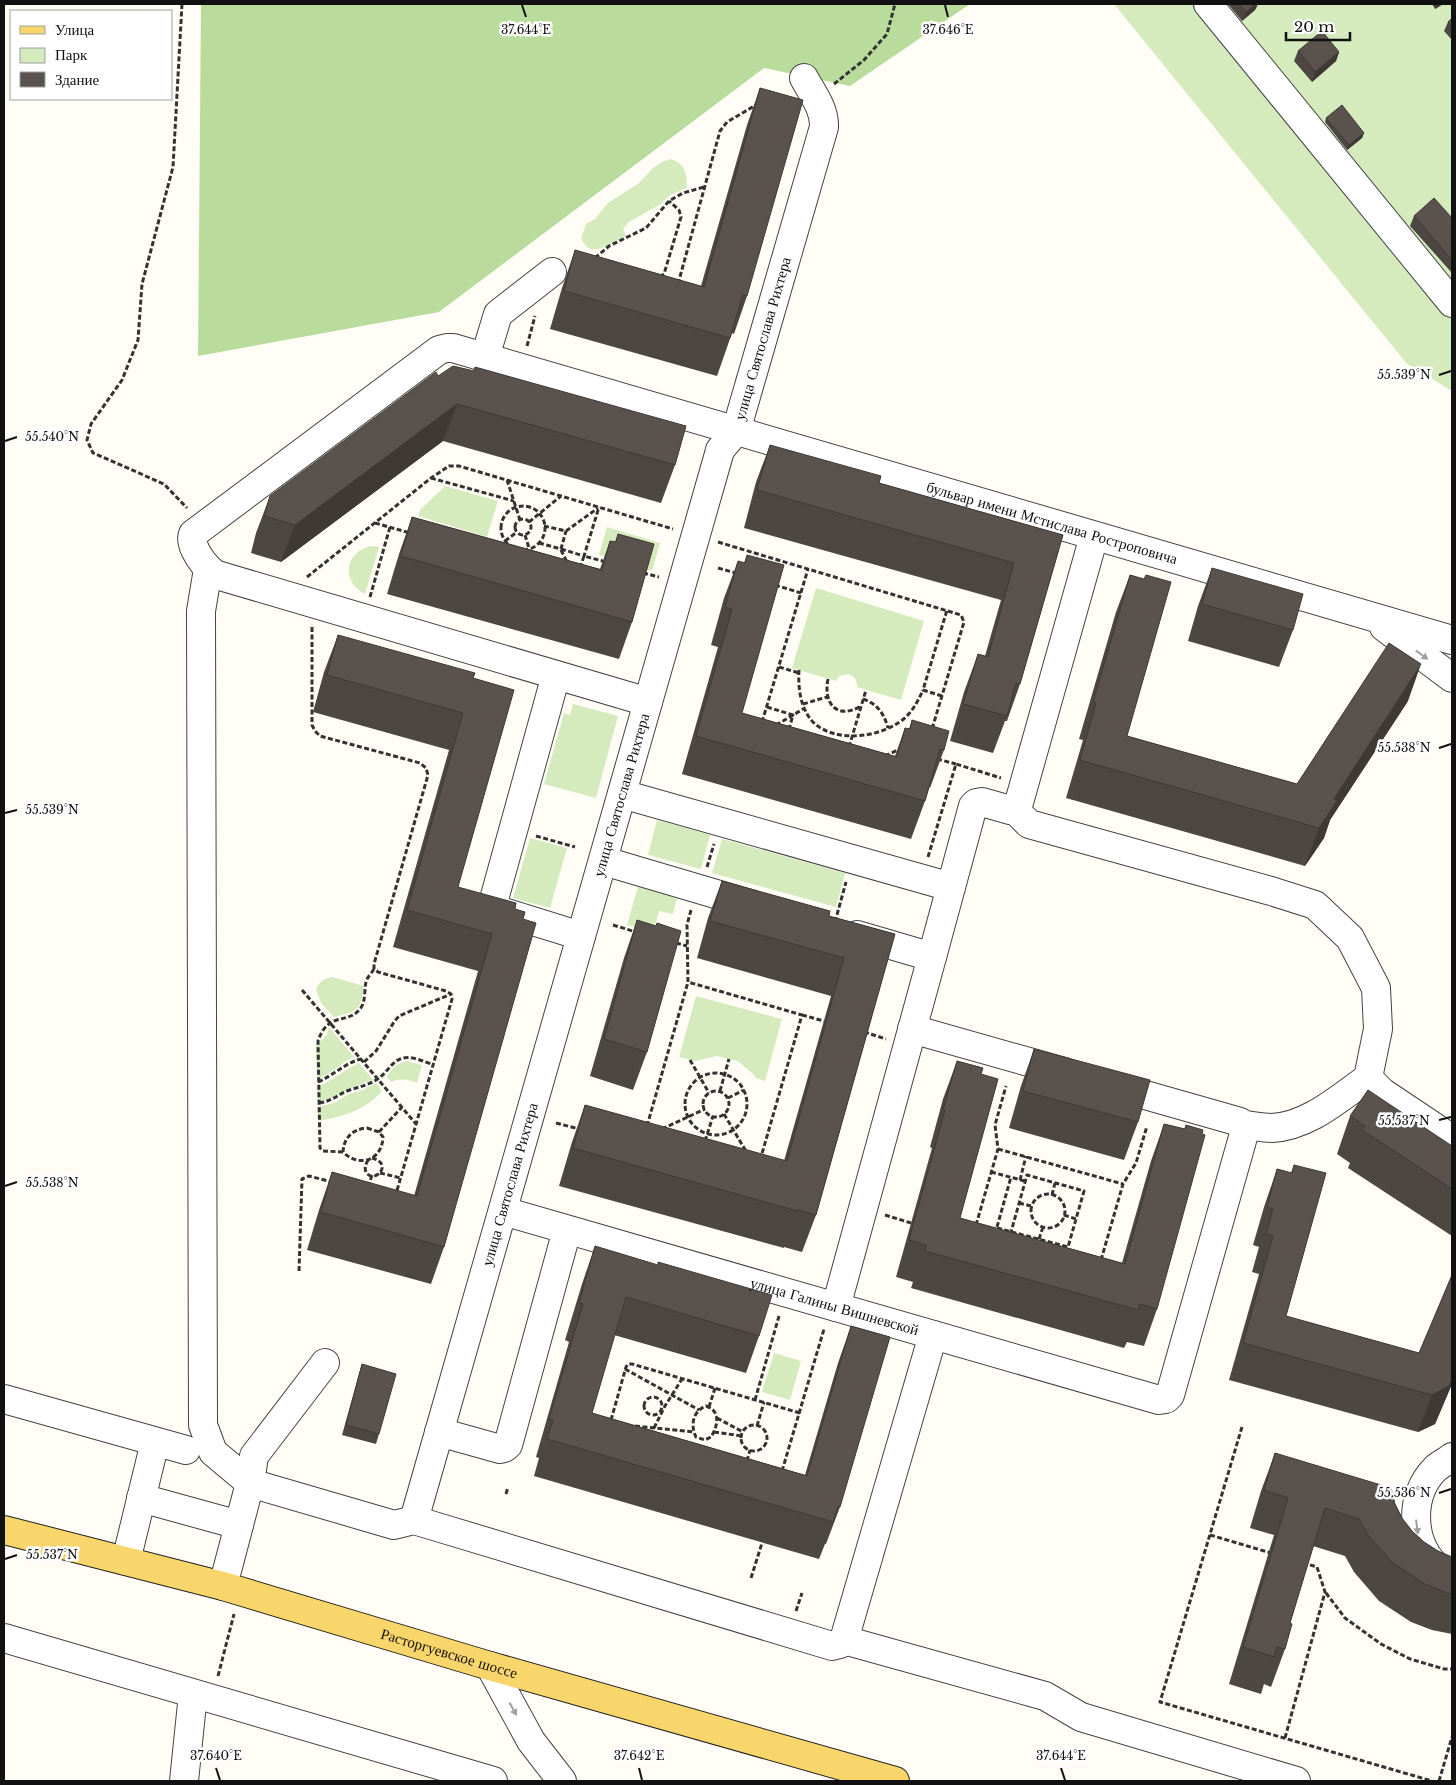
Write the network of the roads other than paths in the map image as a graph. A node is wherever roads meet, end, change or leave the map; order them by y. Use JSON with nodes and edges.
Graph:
{"nodes":[{"id":1,"x":1208,"y":4,"type":"edge"},
{"id":2,"x":804,"y":78,"type":"dead end"},
{"id":3,"x":552,"y":272,"type":"dead end"},
{"id":4,"x":1452,"y":302,"type":"edge"},
{"id":5,"x":485,"y":357,"type":"junction"},
{"id":6,"x":736,"y":431,"type":"junction"},
{"id":7,"x":1094,"y":536,"type":"junction"},
{"id":8,"x":208,"y":569,"type":"junction"},
{"id":9,"x":1369,"y":616,"type":"junction"},
{"id":10,"x":1452,"y":640,"type":"edge"},
{"id":11,"x":556,"y":675,"type":"junction"},
{"id":12,"x":1452,"y":678,"type":"edge"},
{"id":13,"x":648,"y":702,"type":"junction"},
{"id":14,"x":622,"y":794,"type":"junction"},
{"id":15,"x":1014,"y":809,"type":"junction"},
{"id":16,"x":604,"y":861,"type":"junction"},
{"id":17,"x":951,"y":887,"type":"junction"},
{"id":18,"x":776,"y":911,"type":"edge"},
{"id":19,"x":833,"y":928,"type":"edge"},
{"id":20,"x":581,"y":936,"type":"junction"},
{"id":21,"x":932,"y":957,"type":"junction"},
{"id":22,"x":912,"y":1029,"type":"junction"},
{"id":23,"x":1368,"y":1078,"type":"junction"},
{"id":24,"x":1244,"y":1125,"type":"junction"},
{"id":25,"x":1452,"y":1139,"type":"edge"},
{"id":26,"x":502,"y":1211,"type":"junction"},
{"id":27,"x":567,"y":1230,"type":"junction"},
{"id":28,"x":831,"y":1316,"type":"junction"},
{"id":29,"x":933,"y":1335,"type":"junction"},
{"id":30,"x":325,"y":1362,"type":"dead end"},
{"id":31,"x":4,"y":1399,"type":"edge"},
{"id":32,"x":439,"y":1432,"type":"junction"},
{"id":33,"x":155,"y":1442,"type":"junction"},
{"id":34,"x":186,"y":1450,"type":"dead end"},
{"id":35,"x":1452,"y":1457,"type":"edge"},
{"id":36,"x":250,"y":1482,"type":"junction"},
{"id":37,"x":141,"y":1498,"type":"junction"},
{"id":38,"x":414,"y":1520,"type":"junction"},
{"id":39,"x":239,"y":1525,"type":"junction"},
{"id":40,"x":4,"y":1530,"type":"edge"},
{"id":41,"x":126,"y":1561,"type":"junction"},
{"id":42,"x":1452,"y":1577,"type":"edge"},
{"id":43,"x":231,"y":1589,"type":"junction"},
{"id":44,"x":4,"y":1638,"type":"edge"},
{"id":45,"x":844,"y":1640,"type":"junction"},
{"id":46,"x":490,"y":1666,"type":"junction"},
{"id":47,"x":203,"y":1697,"type":"junction"},
{"id":48,"x":184,"y":1781,"type":"edge"},
{"id":49,"x":492,"y":1781,"type":"edge"},
{"id":50,"x":562,"y":1781,"type":"edge"},
{"id":51,"x":895,"y":1781,"type":"edge"},
{"id":52,"x":1296,"y":1781,"type":"edge"}],
"edges":[{"from":1,"to":4,"type":"street"},
{"from":2,"to":6,"type":"street","name":"улица Святослава Рихтера"},
{"from":3,"to":5,"type":"street"},
{"from":5,"to":6,"type":"street","name":"бульвар имени Мстислава Ростроповича"},
{"from":5,"to":8,"type":"street","name":"бульвар имени Мстислава Ростроповича"},
{"from":6,"to":7,"type":"street","name":"бульвар имени Мстислава Ростроповича"},
{"from":6,"to":13,"type":"street","name":"улица Святослава Рихтера"},
{"from":7,"to":9,"type":"street","name":"бульвар имени Мстислава Ростроповича"},
{"from":7,"to":15,"type":"street"},
{"from":8,"to":11,"type":"street"},
{"from":8,"to":36,"type":"street"},
{"from":9,"to":10,"type":"street","name":"бульвар имени Мстислава Ростроповича"},
{"from":9,"to":12,"type":"street","one_way":true},
{"from":11,"to":13,"type":"street"},
{"from":11,"to":20,"type":"street"},
{"from":13,"to":14,"type":"street","name":"улица Святослава Рихтера"},
{"from":14,"to":16,"type":"street","name":"улица Святослава Рихтера"},
{"from":14,"to":17,"type":"street"},
{"from":15,"to":17,"type":"street"},
{"from":15,"to":23,"type":"street"},
{"from":16,"to":18,"type":"street"},
{"from":16,"to":20,"type":"street","name":"улица Святослава Рихтера"},
{"from":17,"to":21,"type":"street"},
{"from":19,"to":21,"type":"street"},
{"from":20,"to":26,"type":"street","name":"улица Святослава Рихтера"},
{"from":21,"to":22,"type":"street"},
{"from":22,"to":24,"type":"street"},
{"from":22,"to":28,"type":"street"},
{"from":23,"to":24,"type":"street"},
{"from":23,"to":25,"type":"street"},
{"from":24,"to":29,"type":"street","name":"улица Галины Вишневской"},
{"from":26,"to":27,"type":"street","name":"улица Галины Вишневской"},
{"from":26,"to":32,"type":"street","name":"улица Святослава Рихтера"},
{"from":27,"to":28,"type":"street","name":"улица Галины Вишневской"},
{"from":27,"to":32,"type":"street"},
{"from":28,"to":29,"type":"street","name":"улица Галины Вишневской"},
{"from":29,"to":45,"type":"street"},
{"from":30,"to":36,"type":"street"},
{"from":31,"to":33,"type":"street"},
{"from":32,"to":38,"type":"street","name":"улица Святослава Рихтера"},
{"from":33,"to":34,"type":"street"},
{"from":33,"to":37,"type":"street"},
{"from":35,"to":42,"type":"street","one_way":true},
{"from":36,"to":38,"type":"street"},
{"from":36,"to":39,"type":"street"},
{"from":37,"to":39,"type":"street"},
{"from":37,"to":41,"type":"street"},
{"from":38,"to":45,"type":"street"},
{"from":39,"to":43,"type":"street"},
{"from":40,"to":41,"type":"main road","name":"Расторгуевское шоссе"},
{"from":41,"to":43,"type":"main road","name":"Расторгуевское шоссе"},
{"from":43,"to":46,"type":"main road","name":"Расторгуевское шоссе"},
{"from":44,"to":47,"type":"street"},
{"from":45,"to":52,"type":"street"},
{"from":46,"to":50,"type":"street","one_way":true},
{"from":46,"to":51,"type":"main road","name":"Расторгуевское шоссе"},
{"from":47,"to":48,"type":"street"},
{"from":47,"to":49,"type":"street"}]}
